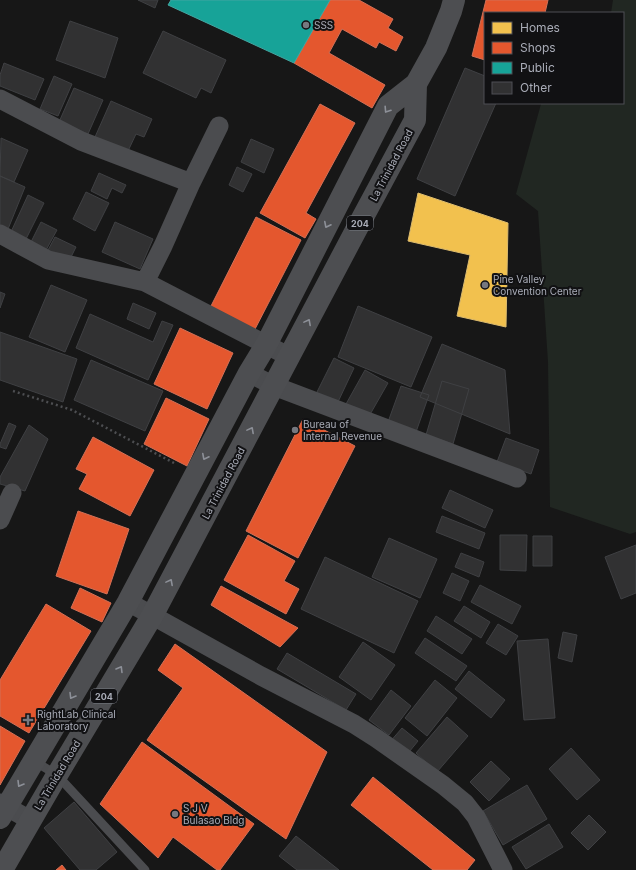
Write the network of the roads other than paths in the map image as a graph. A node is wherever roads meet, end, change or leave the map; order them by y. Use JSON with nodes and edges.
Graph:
{"nodes":[{"id":1,"x":454,"y":0,"type":"edge"},
{"id":2,"x":416,"y":84,"type":"junction"},
{"id":3,"x":0,"y":99,"type":"edge"},
{"id":4,"x":219,"y":126,"type":"dead end"},
{"id":5,"x":191,"y":183,"type":"junction"},
{"id":6,"x":0,"y":234,"type":"edge"},
{"id":7,"x":145,"y":282,"type":"junction"},
{"id":8,"x":266,"y":345,"type":"junction"},
{"id":9,"x":290,"y":357,"type":"junction"},
{"id":10,"x":249,"y":373,"type":"junction"},
{"id":11,"x":274,"y":386,"type":"junction"},
{"id":12,"x":518,"y":478,"type":"dead end"},
{"id":13,"x":12,"y":493,"type":"dead end"},
{"id":14,"x":0,"y":520,"type":"edge"},
{"id":15,"x":128,"y":602,"type":"junction"},
{"id":16,"x":152,"y":616,"type":"junction"},
{"id":17,"x":34,"y":761,"type":"junction"},
{"id":18,"x":57,"y":775,"type":"junction"},
{"id":19,"x":2,"y":809,"type":"edge"},
{"id":20,"x":30,"y":820,"type":"junction"},
{"id":21,"x":2,"y":870,"type":"edge"},
{"id":22,"x":145,"y":870,"type":"edge"},
{"id":23,"x":503,"y":870,"type":"edge"}],
"edges":[{"from":1,"to":2,"type":"highway","name":"La Trinidad Road","number":"204"},
{"from":2,"to":8,"type":"highway","name":"La Trinidad Road","number":"204","one_way":true},
{"from":9,"to":2,"type":"highway","name":"La Trinidad Road","number":"204","one_way":true},
{"from":3,"to":5,"type":"street"},
{"from":4,"to":5,"type":"street"},
{"from":5,"to":7,"type":"street"},
{"from":6,"to":7,"type":"street"},
{"from":7,"to":8,"type":"street"},
{"from":8,"to":9,"type":"street"},
{"from":8,"to":10,"type":"highway","name":"La Trinidad Road","number":"204"},
{"from":9,"to":11,"type":"highway","name":"La Trinidad Road","number":"204"},
{"from":10,"to":11,"type":"street"},
{"from":10,"to":15,"type":"highway","name":"La Trinidad Road","number":"204","one_way":true},
{"from":11,"to":12,"type":"street"},
{"from":16,"to":11,"type":"highway","name":"La Trinidad Road","number":"204","one_way":true},
{"from":13,"to":14,"type":"street"},
{"from":15,"to":16,"type":"street"},
{"from":15,"to":17,"type":"highway","name":"La Trinidad Road","number":"204","one_way":true},
{"from":18,"to":16,"type":"highway","name":"La Trinidad Road","number":"204","one_way":true},
{"from":16,"to":23,"type":"street"},
{"from":17,"to":18,"type":"lane"},
{"from":17,"to":19,"type":"highway","name":"La Trinidad Road","number":"204","one_way":true},
{"from":18,"to":20,"type":"highway","name":"La Trinidad Road","number":"204"},
{"from":18,"to":22,"type":"lane"},
{"from":19,"to":20,"type":"street"},
{"from":20,"to":21,"type":"highway","name":"La Trinidad Road","number":"204"}]}
